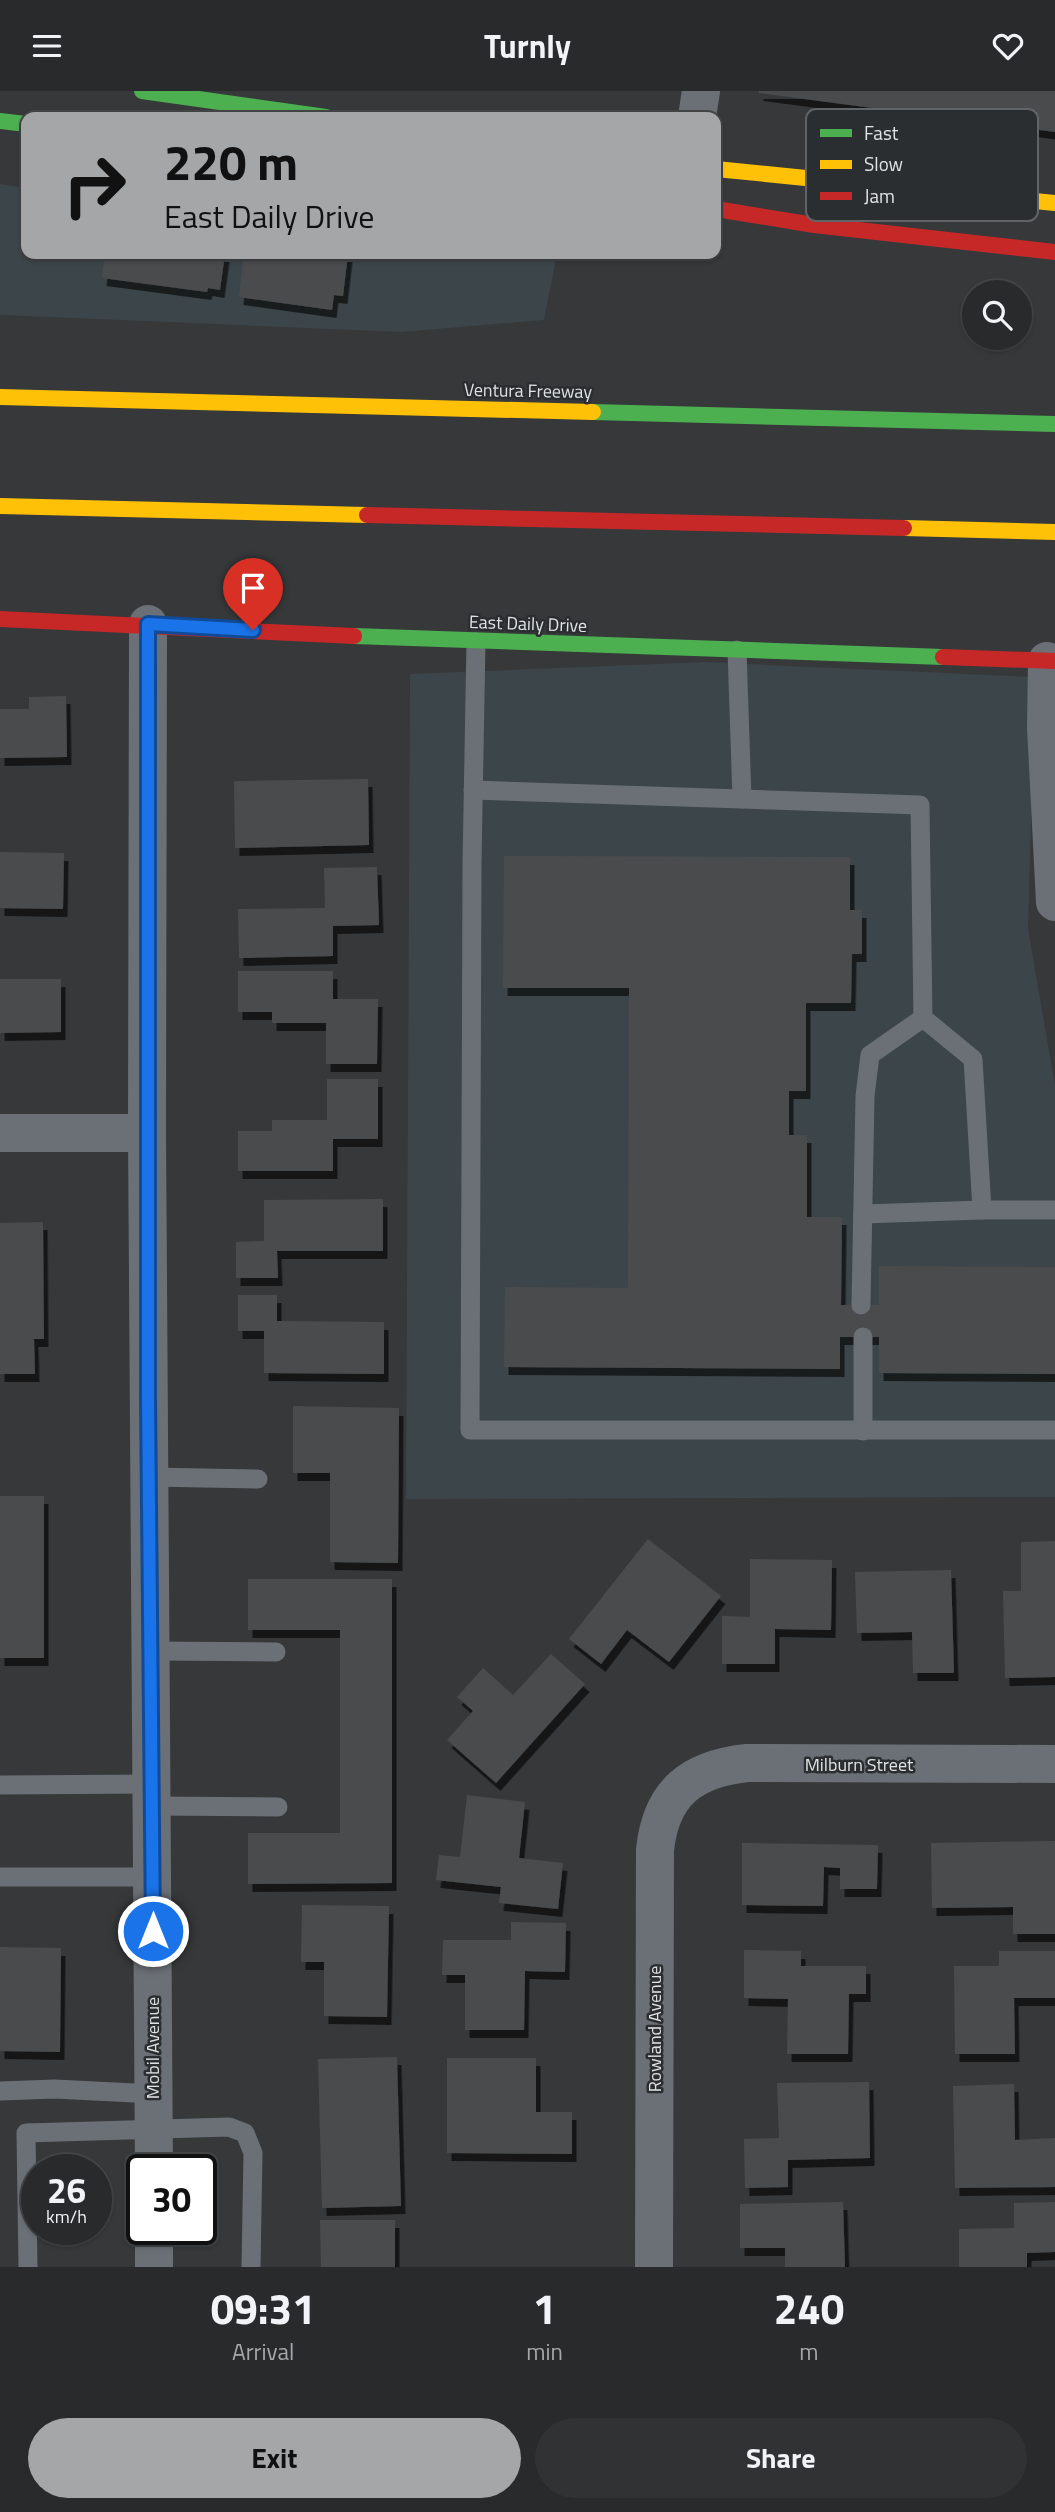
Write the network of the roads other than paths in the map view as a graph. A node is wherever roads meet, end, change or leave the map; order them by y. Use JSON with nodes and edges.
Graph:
{"nodes":[{"id":1,"x":142,"y":91,"type":"edge"},
{"id":2,"x":701,"y":91,"type":"edge"},
{"id":3,"x":226,"y":104,"type":"edge"},
{"id":4,"x":288,"y":112,"type":"edge"},
{"id":5,"x":698,"y":112,"type":"edge"},
{"id":6,"x":0,"y":121,"type":"edge"},
{"id":7,"x":21,"y":123,"type":"edge"},
{"id":8,"x":721,"y":169,"type":"edge"},
{"id":9,"x":806,"y":178,"type":"edge"},
{"id":10,"x":721,"y":210,"type":"edge"},
{"id":11,"x":1055,"y":252,"type":"edge"},
{"id":12,"x":0,"y":397,"type":"edge"},
{"id":13,"x":1055,"y":424,"type":"edge"},
{"id":14,"x":0,"y":506,"type":"edge"},
{"id":15,"x":1055,"y":532,"type":"edge"},
{"id":16,"x":0,"y":619,"type":"edge"},
{"id":17,"x":148,"y":624,"type":"junction"},
{"id":18,"x":476,"y":642,"type":"junction"},
{"id":19,"x":737,"y":650,"type":"junction"},
{"id":20,"x":1051,"y":661,"type":"edge"},
{"id":21,"x":473,"y":790,"type":"junction"},
{"id":22,"x":742,"y":799,"type":"junction"},
{"id":23,"x":1055,"y":902,"type":"edge"},
{"id":24,"x":923,"y":1018,"type":"junction"},
{"id":25,"x":0,"y":1133,"type":"edge"},
{"id":26,"x":147,"y":1133,"type":"junction"},
{"id":27,"x":982,"y":1210,"type":"junction"},
{"id":28,"x":1055,"y":1210,"type":"edge"},
{"id":29,"x":863,"y":1214,"type":"junction"},
{"id":30,"x":861,"y":1305,"type":"dead end"},
{"id":31,"x":863,"y":1337,"type":"dead end"},
{"id":32,"x":1055,"y":1430,"type":"edge"},
{"id":33,"x":863,"y":1431,"type":"junction"},
{"id":34,"x":150,"y":1477,"type":"junction"},
{"id":35,"x":258,"y":1479,"type":"dead end"},
{"id":36,"x":153,"y":1651,"type":"junction"},
{"id":37,"x":276,"y":1653,"type":"dead end"},
{"id":38,"x":1055,"y":1764,"type":"edge"},
{"id":39,"x":0,"y":1785,"type":"edge"},
{"id":40,"x":152,"y":1795,"type":"junction"},
{"id":41,"x":673,"y":1795,"type":"joint"},
{"id":42,"x":278,"y":1807,"type":"dead end"},
{"id":43,"x":0,"y":1877,"type":"edge"},
{"id":44,"x":153,"y":1877,"type":"junction"},
{"id":45,"x":0,"y":2091,"type":"edge"},
{"id":46,"x":154,"y":2111,"type":"junction"},
{"id":47,"x":154,"y":2154,"type":"edge"},
{"id":48,"x":154,"y":2245,"type":"edge"},
{"id":49,"x":28,"y":2267,"type":"edge"},
{"id":50,"x":154,"y":2267,"type":"edge"},
{"id":51,"x":251,"y":2267,"type":"edge"},
{"id":52,"x":654,"y":2267,"type":"edge"}],
"edges":[{"from":1,"to":3,"type":"main road"},
{"from":2,"to":5,"type":"street"},
{"from":3,"to":4,"type":"main road"},
{"from":6,"to":7,"type":"main road"},
{"from":8,"to":9,"type":"main road"},
{"from":10,"to":11,"type":"main road"},
{"from":12,"to":13,"type":"main road","name":"Ventura Freeway"},
{"from":14,"to":15,"type":"main road"},
{"from":16,"to":17,"type":"main road","name":"East Daily Drive"},
{"from":17,"to":18,"type":"main road","name":"East Daily Drive"},
{"from":17,"to":26,"type":"street","name":"Mobil Avenue"},
{"from":18,"to":19,"type":"main road","name":"East Daily Drive"},
{"from":18,"to":21,"type":"lane"},
{"from":19,"to":20,"type":"main road","name":"East Daily Drive"},
{"from":19,"to":22,"type":"lane"},
{"from":20,"to":23,"type":"street"},
{"from":21,"to":22,"type":"lane"},
{"from":21,"to":33,"type":"lane"},
{"from":22,"to":24,"type":"lane"},
{"from":24,"to":27,"type":"lane"},
{"from":24,"to":29,"type":"lane"},
{"from":25,"to":26,"type":"street"},
{"from":26,"to":34,"type":"street","name":"Mobil Avenue"},
{"from":27,"to":28,"type":"lane"},
{"from":27,"to":29,"type":"lane"},
{"from":29,"to":30,"type":"lane"},
{"from":31,"to":33,"type":"lane"},
{"from":32,"to":33,"type":"lane"},
{"from":34,"to":35,"type":"lane"},
{"from":34,"to":36,"type":"street","name":"Mobil Avenue"},
{"from":36,"to":37,"type":"lane"},
{"from":36,"to":40,"type":"street","name":"Mobil Avenue"},
{"from":38,"to":41,"type":"street","name":"Milburn Street"},
{"from":39,"to":40,"type":"lane"},
{"from":40,"to":42,"type":"lane"},
{"from":40,"to":44,"type":"street","name":"Mobil Avenue"},
{"from":41,"to":52,"type":"street","name":"Rowland Avenue"},
{"from":43,"to":44,"type":"lane"},
{"from":44,"to":46,"type":"street","name":"Mobil Avenue"},
{"from":45,"to":46,"type":"lane"},
{"from":46,"to":47,"type":"street","name":"Mobil Avenue"},
{"from":46,"to":49,"type":"lane"},
{"from":46,"to":51,"type":"lane"},
{"from":48,"to":50,"type":"street"}]}
